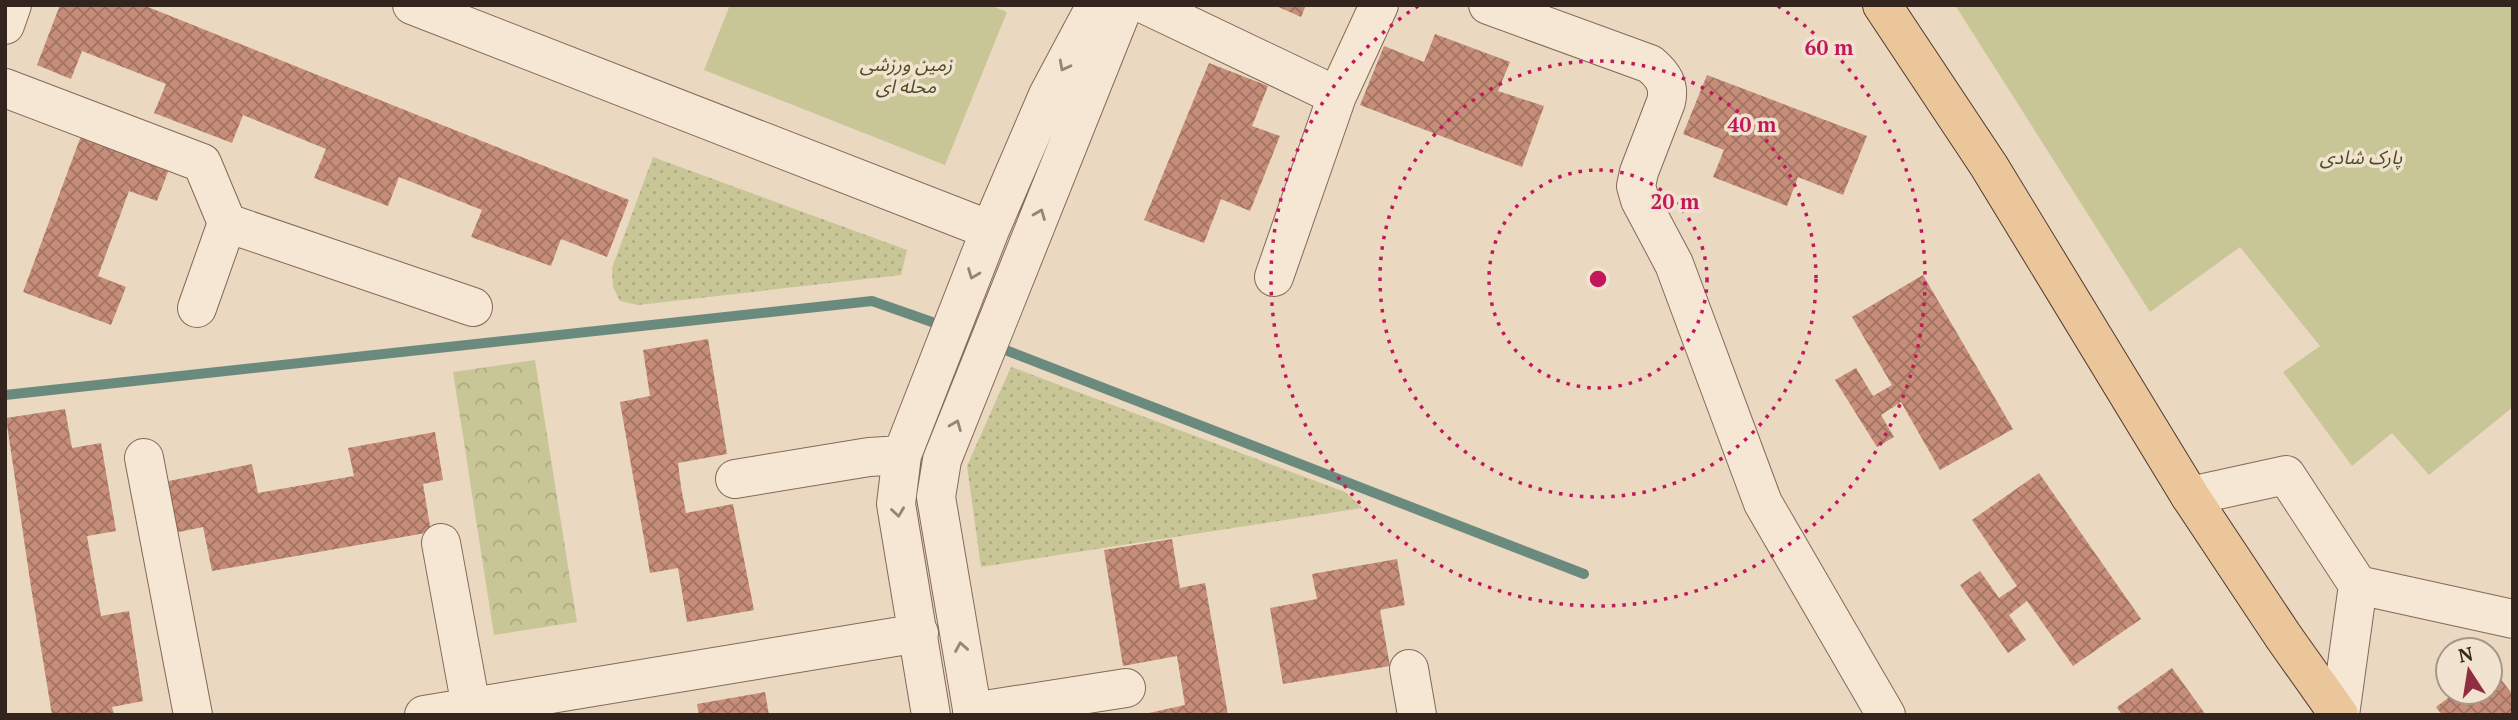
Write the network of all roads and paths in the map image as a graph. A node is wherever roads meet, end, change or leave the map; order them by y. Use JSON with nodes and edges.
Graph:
{"nodes":[{"id":1,"x":12,"y":5,"type":"edge"},
{"id":2,"x":412,"y":5,"type":"edge"},
{"id":3,"x":1096,"y":5,"type":"edge"},
{"id":4,"x":1124,"y":5,"type":"edge"},
{"id":5,"x":1146,"y":5,"type":"edge"},
{"id":6,"x":1379,"y":5,"type":"edge"},
{"id":7,"x":1489,"y":5,"type":"edge"},
{"id":8,"x":1882,"y":5,"type":"edge"},
{"id":9,"x":5,"y":25,"type":"edge"},
{"id":10,"x":5,"y":88,"type":"edge"},
{"id":11,"x":1337,"y":96,"type":"junction"},
{"id":12,"x":228,"y":223,"type":"junction"},
{"id":13,"x":990,"y":230,"type":"junction"},
{"id":14,"x":1274,"y":277,"type":"dead end"},
{"id":15,"x":473,"y":307,"type":"dead end"},
{"id":16,"x":197,"y":308,"type":"dead end"},
{"id":17,"x":902,"y":455,"type":"junction"},
{"id":18,"x":144,"y":458,"type":"dead end"},
{"id":19,"x":734,"y":479,"type":"dead end"},
{"id":20,"x":2190,"y":496,"type":"junction"},
{"id":21,"x":441,"y":543,"type":"dead end"},
{"id":22,"x":2358,"y":586,"type":"junction"},
{"id":23,"x":194,"y":605,"type":"dead end"},
{"id":24,"x":2513,"y":619,"type":"edge"},
{"id":25,"x":919,"y":633,"type":"junction"},
{"id":26,"x":1409,"y":668,"type":"dead end"},
{"id":27,"x":1126,"y":688,"type":"dead end"},
{"id":28,"x":478,"y":709,"type":"edge"},
{"id":29,"x":973,"y":713,"type":"edge"},
{"id":30,"x":193,"y":715,"type":"edge"},
{"id":31,"x":213,"y":715,"type":"edge"},
{"id":32,"x":424,"y":715,"type":"edge"},
{"id":33,"x":932,"y":715,"type":"edge"},
{"id":34,"x":1417,"y":715,"type":"edge"},
{"id":35,"x":1886,"y":715,"type":"edge"},
{"id":36,"x":2339,"y":715,"type":"edge"}],
"edges":[{"from":1,"to":9,"type":"street"},
{"from":2,"to":13,"type":"street"},
{"from":3,"to":13,"type":"street","one_way":true},
{"from":29,"to":4,"type":"street","one_way":true},
{"from":5,"to":11,"type":"street"},
{"from":6,"to":11,"type":"street"},
{"from":7,"to":35,"type":"street"},
{"from":8,"to":20,"type":"main road"},
{"from":10,"to":12,"type":"street"},
{"from":11,"to":14,"type":"street"},
{"from":12,"to":15,"type":"street"},
{"from":12,"to":16,"type":"street"},
{"from":13,"to":17,"type":"street","one_way":true},
{"from":17,"to":19,"type":"street"},
{"from":17,"to":25,"type":"street","one_way":true},
{"from":18,"to":30,"type":"street"},
{"from":20,"to":22,"type":"street"},
{"from":20,"to":36,"type":"main road"},
{"from":21,"to":28,"type":"street"},
{"from":22,"to":24,"type":"street"},
{"from":22,"to":36,"type":"street"},
{"from":23,"to":31,"type":"street"},
{"from":25,"to":28,"type":"street"},
{"from":25,"to":33,"type":"street"},
{"from":26,"to":34,"type":"street"},
{"from":27,"to":29,"type":"street"},
{"from":28,"to":32,"type":"street"}]}
